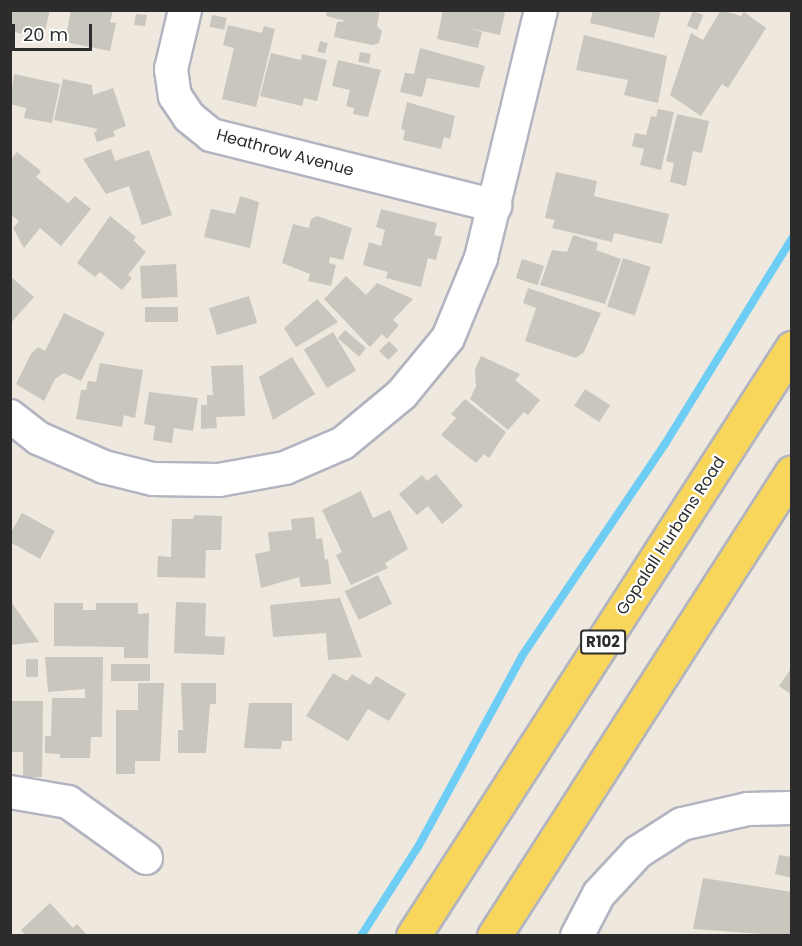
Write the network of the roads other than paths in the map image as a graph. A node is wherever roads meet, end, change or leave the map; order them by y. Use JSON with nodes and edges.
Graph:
{"nodes":[{"id":1,"x":185,"y":10,"type":"edge"},
{"id":2,"x":541,"y":10,"type":"edge"},
{"id":3,"x":495,"y":206,"type":"junction"},
{"id":4,"x":792,"y":348,"type":"edge"},
{"id":5,"x":10,"y":416,"type":"edge"},
{"id":6,"x":792,"y":472,"type":"edge"},
{"id":7,"x":10,"y":792,"type":"edge"},
{"id":8,"x":792,"y":808,"type":"edge"},
{"id":9,"x":146,"y":858,"type":"dead end"},
{"id":10,"x":413,"y":936,"type":"edge"},
{"id":11,"x":494,"y":936,"type":"edge"},
{"id":12,"x":578,"y":936,"type":"edge"}],
"edges":[{"from":1,"to":3,"type":"street","name":"Heathrow Avenue"},
{"from":2,"to":3,"type":"street"},
{"from":3,"to":5,"type":"street"},
{"from":4,"to":10,"type":"main road","name":"Gopalall Hurbans Road","number":"R102"},
{"from":6,"to":11,"type":"main road"},
{"from":7,"to":9,"type":"street"},
{"from":8,"to":12,"type":"street"}]}
